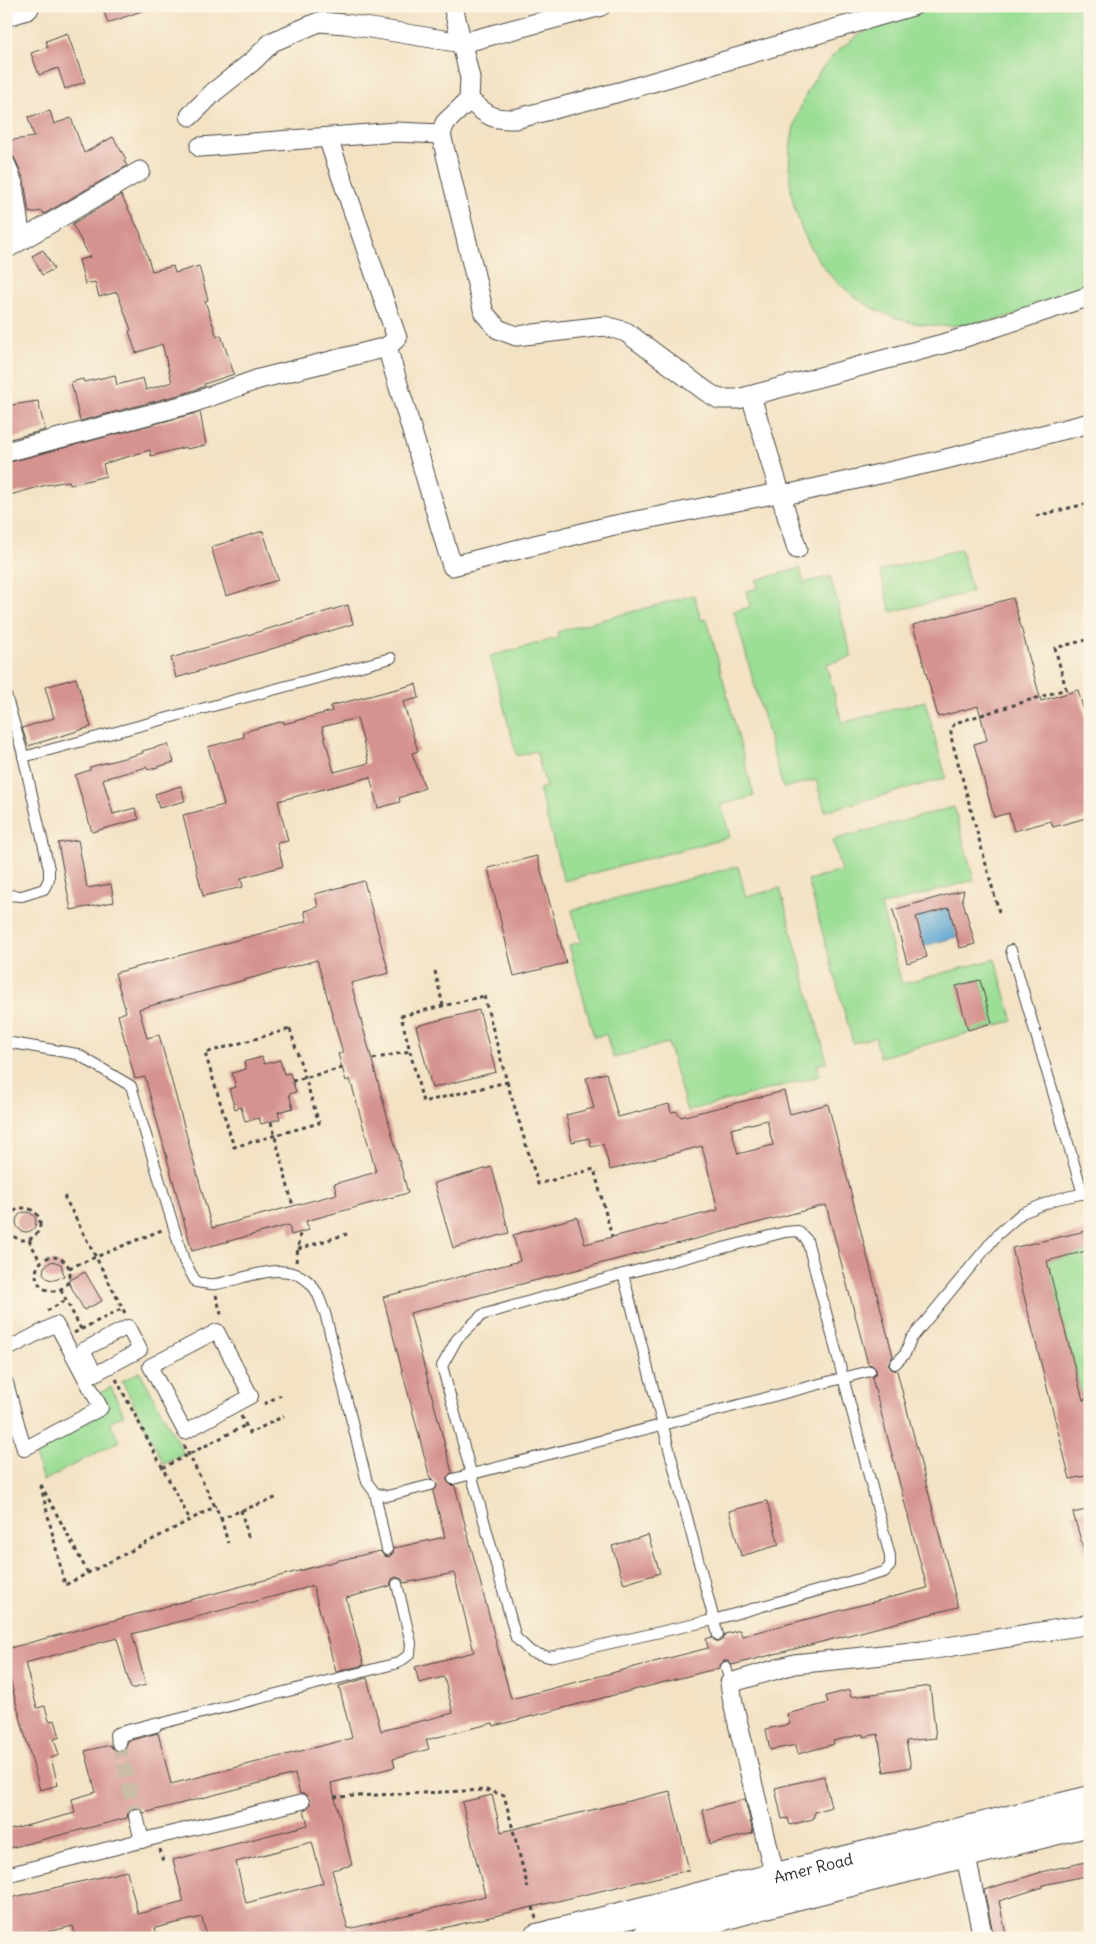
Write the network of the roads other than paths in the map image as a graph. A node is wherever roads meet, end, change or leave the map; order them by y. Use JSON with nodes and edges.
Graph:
{"nodes":[{"id":1,"x":25,"y":6,"type":"edge"},
{"id":2,"x":453,"y":6,"type":"edge"},
{"id":3,"x":601,"y":6,"type":"edge"},
{"id":4,"x":912,"y":6,"type":"edge"},
{"id":5,"x":6,"y":12,"type":"edge"},
{"id":6,"x":462,"y":43,"type":"junction"},
{"id":7,"x":469,"y":100,"type":"junction"},
{"id":8,"x":190,"y":116,"type":"dead end"},
{"id":9,"x":441,"y":134,"type":"junction"},
{"id":10,"x":328,"y":138,"type":"junction"},
{"id":11,"x":200,"y":148,"type":"dead end"},
{"id":12,"x":6,"y":165,"type":"edge"},
{"id":13,"x":140,"y":171,"type":"dead end"},
{"id":14,"x":14,"y":245,"type":"edge"},
{"id":15,"x":1090,"y":296,"type":"edge"},
{"id":16,"x":387,"y":347,"type":"junction"},
{"id":17,"x":751,"y":396,"type":"junction"},
{"id":18,"x":1090,"y":423,"type":"edge"},
{"id":19,"x":6,"y":452,"type":"edge"},
{"id":20,"x":780,"y":494,"type":"junction"},
{"id":21,"x":797,"y":549,"type":"dead end"},
{"id":22,"x":391,"y":658,"type":"dead end"},
{"id":23,"x":6,"y":695,"type":"edge"},
{"id":24,"x":23,"y":757,"type":"junction"},
{"id":25,"x":6,"y":895,"type":"edge"},
{"id":26,"x":1011,"y":950,"type":"dead end"},
{"id":27,"x":6,"y":1042,"type":"edge"},
{"id":28,"x":1086,"y":1193,"type":"edge"},
{"id":29,"x":623,"y":1274,"type":"junction"},
{"id":30,"x":217,"y":1331,"type":"joint"},
{"id":31,"x":6,"y":1350,"type":"edge"},
{"id":32,"x":895,"y":1364,"type":"dead end"},
{"id":33,"x":870,"y":1371,"type":"dead end"},
{"id":34,"x":842,"y":1379,"type":"junction"},
{"id":35,"x":6,"y":1383,"type":"edge"},
{"id":36,"x":663,"y":1424,"type":"junction"},
{"id":37,"x":472,"y":1474,"type":"junction"},
{"id":38,"x":453,"y":1479,"type":"dead end"},
{"id":39,"x":431,"y":1485,"type":"dead end"},
{"id":40,"x":376,"y":1493,"type":"junction"},
{"id":41,"x":387,"y":1550,"type":"dead end"},
{"id":42,"x":397,"y":1584,"type":"dead end"},
{"id":43,"x":713,"y":1620,"type":"junction"},
{"id":44,"x":1090,"y":1624,"type":"edge"},
{"id":45,"x":718,"y":1635,"type":"dead end"},
{"id":46,"x":155,"y":1725,"type":"joint"},
{"id":47,"x":119,"y":1743,"type":"dead end"},
{"id":48,"x":1090,"y":1800,"type":"edge"},
{"id":49,"x":302,"y":1802,"type":"dead end"},
{"id":50,"x":136,"y":1816,"type":"tunnel mouth"},
{"id":51,"x":1090,"y":1822,"type":"edge"},
{"id":52,"x":142,"y":1841,"type":"junction"},
{"id":53,"x":963,"y":1843,"type":"junction"},
{"id":54,"x":6,"y":1875,"type":"edge"},
{"id":55,"x":778,"y":1888,"type":"junction"},
{"id":56,"x":537,"y":1938,"type":"edge"},
{"id":57,"x":646,"y":1938,"type":"edge"},
{"id":58,"x":983,"y":1938,"type":"edge"}],
"edges":[{"from":1,"to":5,"type":"main road"},
{"from":2,"to":6,"type":"street"},
{"from":3,"to":6,"type":"street"},
{"from":4,"to":7,"type":"street"},
{"from":6,"to":7,"type":"street"},
{"from":6,"to":8,"type":"street"},
{"from":7,"to":9,"type":"street"},
{"from":9,"to":10,"type":"street"},
{"from":9,"to":17,"type":"street"},
{"from":10,"to":11,"type":"street"},
{"from":10,"to":16,"type":"street"},
{"from":12,"to":14,"type":"street"},
{"from":13,"to":14,"type":"street"},
{"from":15,"to":17,"type":"street"},
{"from":16,"to":19,"type":"street"},
{"from":16,"to":20,"type":"street"},
{"from":17,"to":20,"type":"street"},
{"from":18,"to":20,"type":"street"},
{"from":20,"to":21,"type":"street"},
{"from":22,"to":24,"type":"lane"},
{"from":23,"to":24,"type":"lane"},
{"from":24,"to":25,"type":"lane"},
{"from":26,"to":28,"type":"lane"},
{"from":27,"to":40,"type":"lane"},
{"from":28,"to":32,"type":"lane"},
{"from":29,"to":34,"type":"lane"},
{"from":29,"to":36,"type":"lane"},
{"from":29,"to":37,"type":"lane"},
{"from":30,"to":30,"type":"street"},
{"from":31,"to":35,"type":"street"},
{"from":33,"to":34,"type":"lane"},
{"from":34,"to":36,"type":"lane"},
{"from":34,"to":43,"type":"lane"},
{"from":36,"to":37,"type":"lane"},
{"from":36,"to":43,"type":"lane"},
{"from":37,"to":38,"type":"lane"},
{"from":37,"to":43,"type":"lane"},
{"from":39,"to":40,"type":"lane"},
{"from":40,"to":41,"type":"lane"},
{"from":42,"to":46,"type":"lane"},
{"from":43,"to":45,"type":"lane"},
{"from":44,"to":55,"type":"street"},
{"from":46,"to":47,"type":"street"},
{"from":48,"to":53,"type":"main road","name":"Amer Road"},
{"from":49,"to":52,"type":"street"},
{"from":50,"to":52,"type":"street"},
{"from":51,"to":53,"type":"main road","name":"Amer Road"},
{"from":52,"to":54,"type":"street"},
{"from":53,"to":55,"type":"main road","name":"Amer Road"},
{"from":53,"to":58,"type":"street"},
{"from":55,"to":56,"type":"main road","name":"Amer Road"},
{"from":55,"to":57,"type":"main road","name":"Amer Road"}]}
